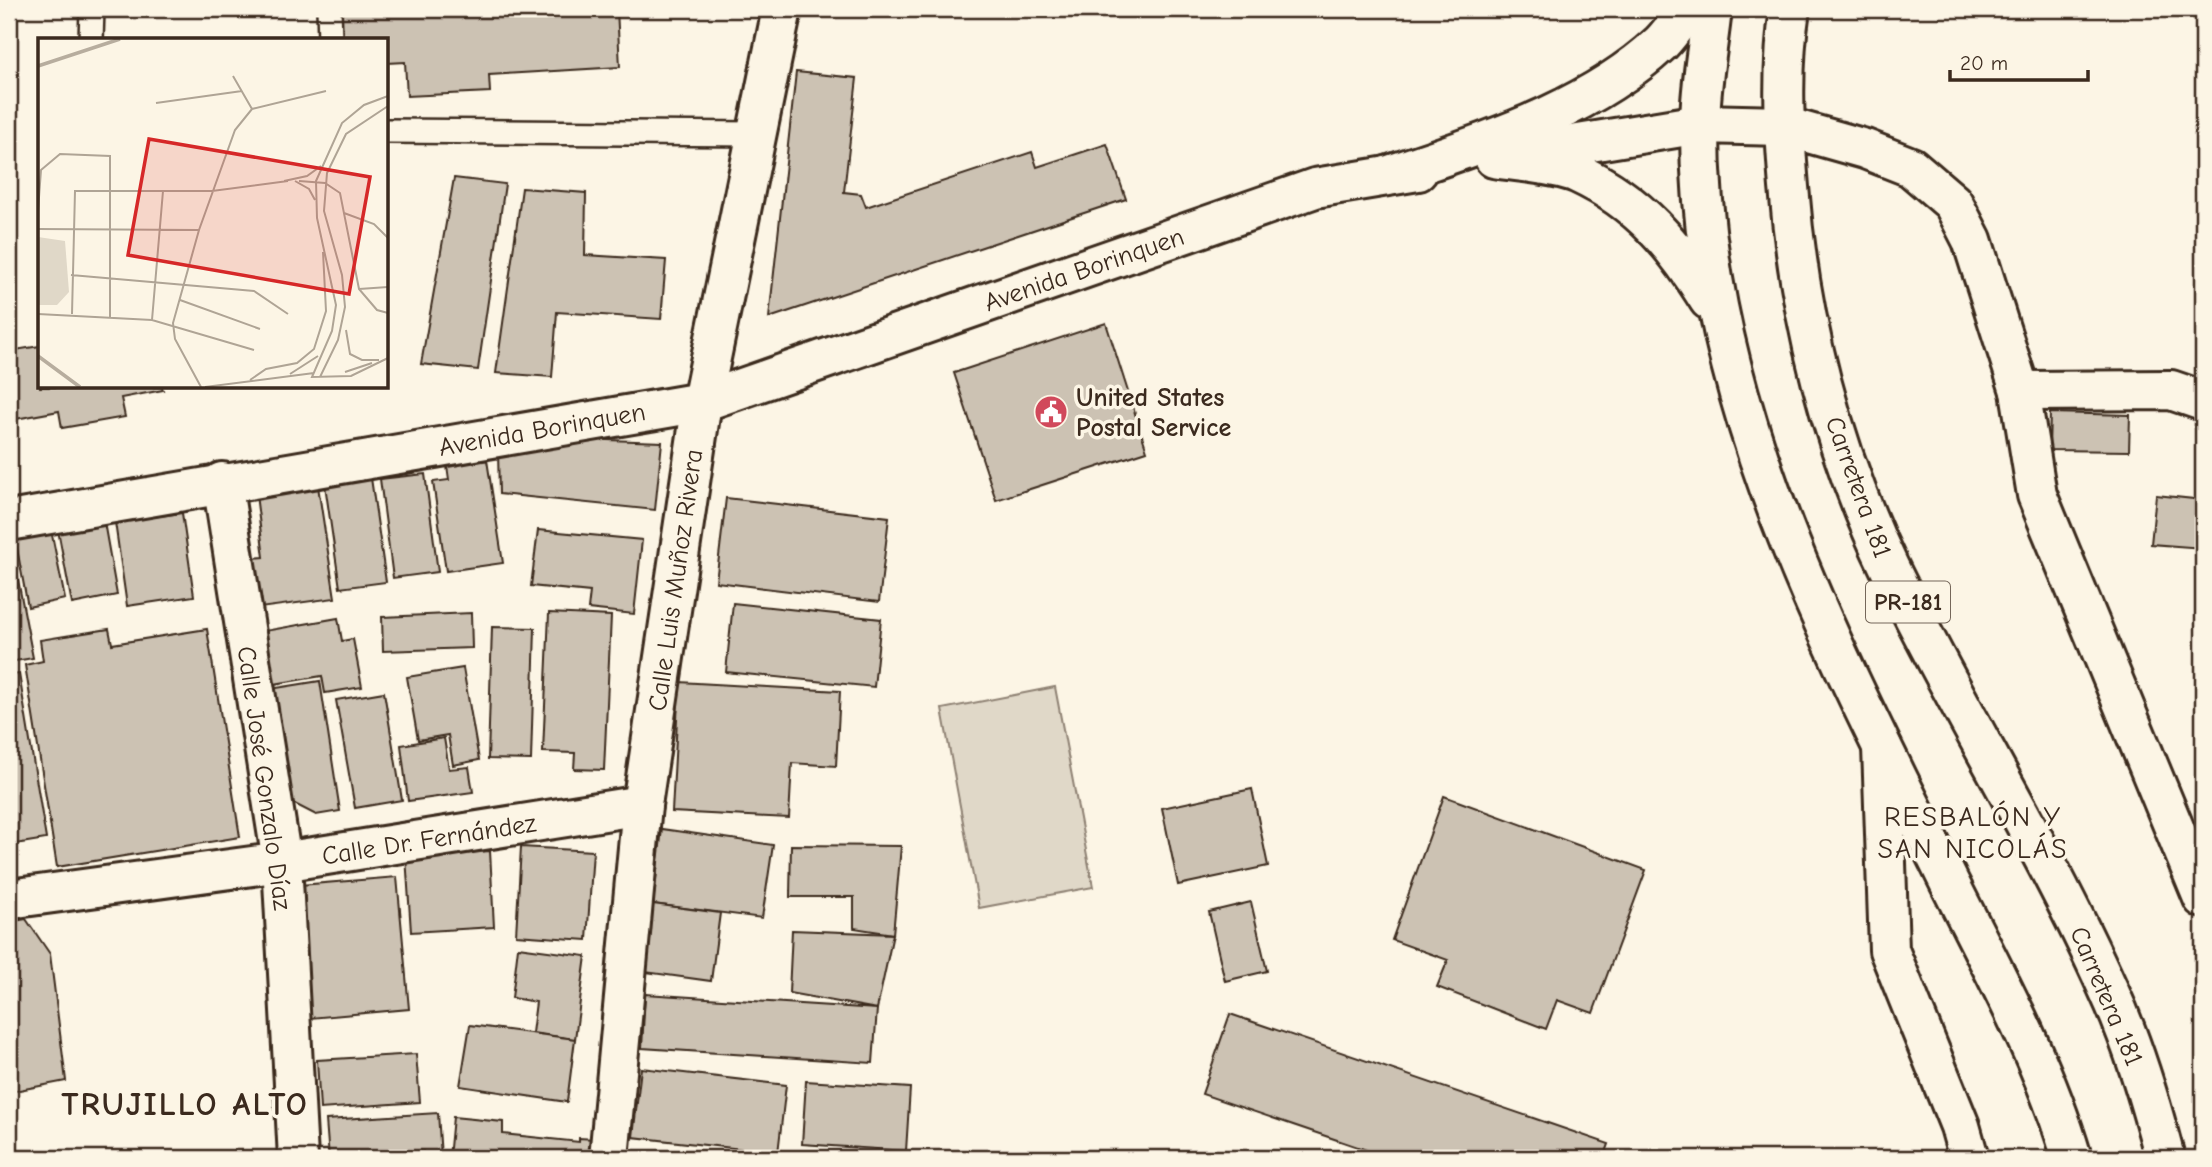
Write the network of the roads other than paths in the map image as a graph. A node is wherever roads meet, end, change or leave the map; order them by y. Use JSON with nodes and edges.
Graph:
{"nodes":[{"id":1,"x":92,"y":9,"type":"edge"},
{"id":2,"x":329,"y":9,"type":"edge"},
{"id":3,"x":782,"y":9,"type":"edge"},
{"id":4,"x":1687,"y":9,"type":"edge"},
{"id":5,"x":1712,"y":9,"type":"edge"},
{"id":6,"x":1790,"y":9,"type":"edge"},
{"id":7,"x":91,"y":38,"type":"edge"},
{"id":8,"x":330,"y":38,"type":"edge"},
{"id":9,"x":1700,"y":124,"type":"junction"},
{"id":10,"x":1784,"y":126,"type":"junction"},
{"id":11,"x":388,"y":131,"type":"edge"},
{"id":12,"x":756,"y":134,"type":"junction"},
{"id":13,"x":1494,"y":158,"type":"junction"},
{"id":14,"x":1387,"y":176,"type":"junction"},
{"id":15,"x":1722,"y":320,"type":"junction"},
{"id":16,"x":2020,"y":391,"type":"junction"},
{"id":17,"x":2203,"y":401,"type":"edge"},
{"id":18,"x":702,"y":402,"type":"junction"},
{"id":19,"x":222,"y":482,"type":"junction"},
{"id":20,"x":9,"y":521,"type":"edge"},
{"id":21,"x":1882,"y":747,"type":"junction"},
{"id":22,"x":642,"y":805,"type":"junction"},
{"id":23,"x":282,"y":862,"type":"junction"},
{"id":24,"x":2203,"y":898,"type":"edge"},
{"id":25,"x":9,"y":899,"type":"edge"},
{"id":26,"x":298,"y":1158,"type":"edge"},
{"id":27,"x":609,"y":1158,"type":"edge"},
{"id":28,"x":1969,"y":1158,"type":"edge"},
{"id":29,"x":2072,"y":1158,"type":"edge"},
{"id":30,"x":2165,"y":1158,"type":"edge"}],
"edges":[{"from":1,"to":7,"type":"lane"},
{"from":2,"to":8,"type":"lane"},
{"from":3,"to":12,"type":"street","name":"Calle Luis Muñoz Rivera"},
{"from":4,"to":14,"type":"street"},
{"from":5,"to":9,"type":"street","number":"PR-181"},
{"from":6,"to":10,"type":"street","name":"Carretera 181","number":"PR-181"},
{"from":9,"to":10,"type":"street","name":"Avenida Borinquen"},
{"from":9,"to":13,"type":"street","name":"Avenida Borinquen"},
{"from":9,"to":15,"type":"street","number":"PR-181"},
{"from":10,"to":16,"type":"street","name":"Avenida Borinquen"},
{"from":10,"to":30,"type":"street","name":"Carretera 181","number":"PR-181"},
{"from":11,"to":12,"type":"lane"},
{"from":12,"to":18,"type":"street","name":"Calle Luis Muñoz Rivera"},
{"from":13,"to":14,"type":"street","name":"Avenida Borinquen"},
{"from":13,"to":15,"type":"street"},
{"from":14,"to":18,"type":"street","name":"Avenida Borinquen"},
{"from":15,"to":21,"type":"street","number":"PR-181"},
{"from":16,"to":17,"type":"street"},
{"from":16,"to":24,"type":"street","name":"Avenida Borinquen"},
{"from":18,"to":19,"type":"street","name":"Avenida Borinquen"},
{"from":18,"to":22,"type":"street","name":"Calle Luis Muñoz Rivera"},
{"from":19,"to":20,"type":"street","name":"Avenida Borinquen"},
{"from":19,"to":23,"type":"street","name":"Calle José Gonzalo Díaz"},
{"from":21,"to":28,"type":"street"},
{"from":21,"to":29,"type":"street","number":"PR-181"},
{"from":22,"to":23,"type":"street","name":"Calle Dr. Fernández"},
{"from":22,"to":27,"type":"street","name":"Calle Luis Muñoz Rivera"},
{"from":23,"to":25,"type":"street","name":"Calle Dr. Fernández"},
{"from":23,"to":26,"type":"street","name":"Calle José Gonzalo Díaz"}]}
